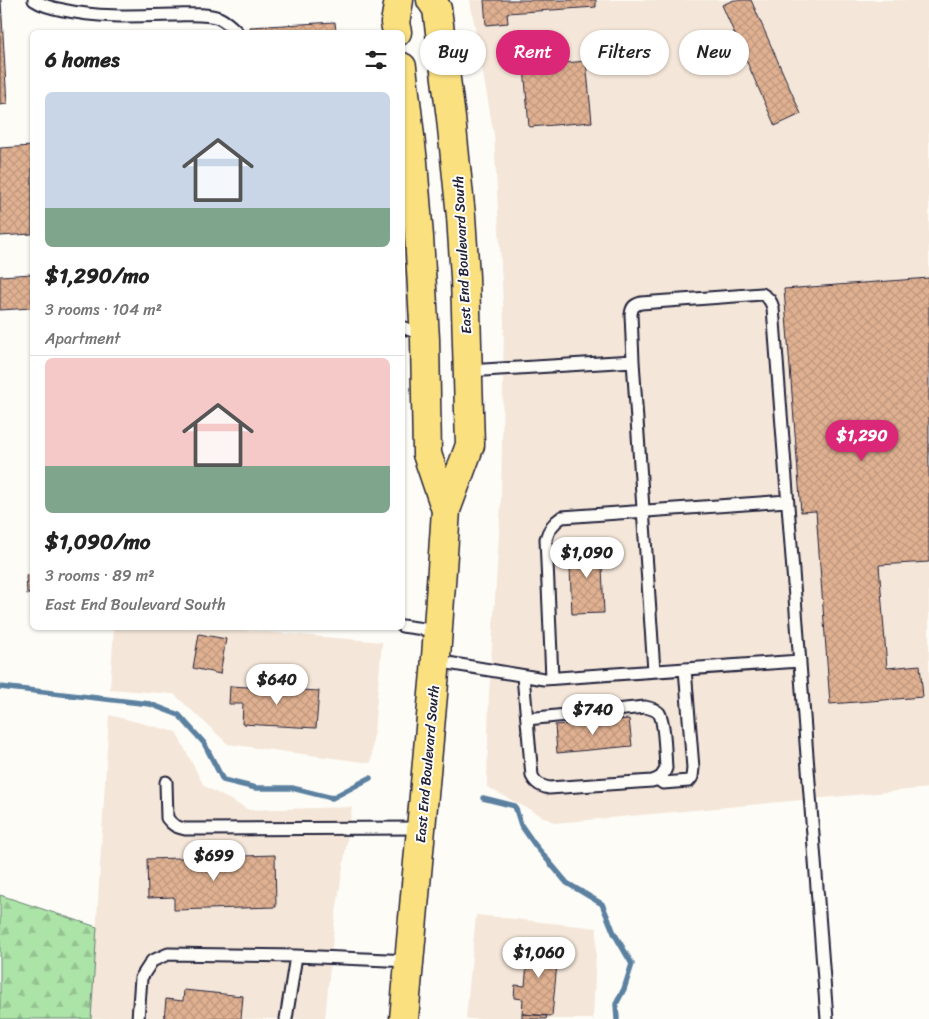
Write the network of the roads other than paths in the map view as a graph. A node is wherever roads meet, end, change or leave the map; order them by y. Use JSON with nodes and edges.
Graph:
{"nodes":[{"id":1,"x":34,"y":0,"type":"edge"},
{"id":2,"x":399,"y":0,"type":"edge"},
{"id":3,"x":431,"y":0,"type":"edge"},
{"id":4,"x":235,"y":30,"type":"edge"},
{"id":5,"x":396,"y":30,"type":"edge"},
{"id":6,"x":405,"y":89,"type":"edge"},
{"id":7,"x":413,"y":331,"type":"edge"},
{"id":8,"x":633,"y":361,"type":"junction"},
{"id":9,"x":468,"y":371,"type":"junction"},
{"id":10,"x":788,"y":502,"type":"junction"},
{"id":11,"x":446,"y":510,"type":"junction"},
{"id":12,"x":643,"y":511,"type":"junction"},
{"id":13,"x":405,"y":626,"type":"edge"},
{"id":14,"x":438,"y":631,"type":"junction"},
{"id":15,"x":800,"y":661,"type":"junction"},
{"id":16,"x":436,"y":662,"type":"junction"},
{"id":17,"x":685,"y":669,"type":"junction"},
{"id":18,"x":654,"y":671,"type":"junction"},
{"id":19,"x":523,"y":676,"type":"junction"},
{"id":20,"x":552,"y":678,"type":"junction"},
{"id":21,"x":527,"y":719,"type":"junction"},
{"id":22,"x":659,"y":780,"type":"junction"},
{"id":23,"x":166,"y":782,"type":"dead end"},
{"id":24,"x":422,"y":828,"type":"junction"},
{"id":25,"x":296,"y":956,"type":"junction"},
{"id":26,"x":410,"y":961,"type":"junction"},
{"id":27,"x":138,"y":1019,"type":"edge"},
{"id":28,"x":286,"y":1019,"type":"edge"},
{"id":29,"x":404,"y":1019,"type":"edge"},
{"id":30,"x":827,"y":1019,"type":"edge"}],
"edges":[{"from":1,"to":4,"type":"lane"},
{"from":2,"to":5,"type":"highway"},
{"from":3,"to":9,"type":"highway","name":"East End Boulevard South"},
{"from":6,"to":7,"type":"highway","name":"East End Boulevard South"},
{"from":7,"to":11,"type":"highway","name":"East End Boulevard South"},
{"from":8,"to":9,"type":"lane"},
{"from":8,"to":10,"type":"lane"},
{"from":8,"to":12,"type":"lane"},
{"from":9,"to":11,"type":"highway","name":"East End Boulevard South"},
{"from":10,"to":12,"type":"lane"},
{"from":10,"to":15,"type":"lane"},
{"from":11,"to":14,"type":"highway","name":"East End Boulevard South"},
{"from":12,"to":18,"type":"lane"},
{"from":12,"to":20,"type":"lane"},
{"from":13,"to":14,"type":"lane"},
{"from":14,"to":16,"type":"highway","name":"East End Boulevard South"},
{"from":15,"to":17,"type":"lane"},
{"from":15,"to":30,"type":"lane"},
{"from":16,"to":19,"type":"lane"},
{"from":16,"to":24,"type":"highway","name":"East End Boulevard South"},
{"from":17,"to":18,"type":"lane"},
{"from":17,"to":22,"type":"lane"},
{"from":18,"to":20,"type":"lane"},
{"from":19,"to":20,"type":"lane"},
{"from":19,"to":21,"type":"lane"},
{"from":21,"to":22,"type":"lane"},
{"from":21,"to":22,"type":"lane"},
{"from":23,"to":24,"type":"lane"},
{"from":24,"to":26,"type":"highway","name":"East End Boulevard South"},
{"from":25,"to":26,"type":"lane"},
{"from":25,"to":27,"type":"lane"},
{"from":25,"to":28,"type":"lane"},
{"from":26,"to":29,"type":"highway","name":"East End Boulevard South"}]}
